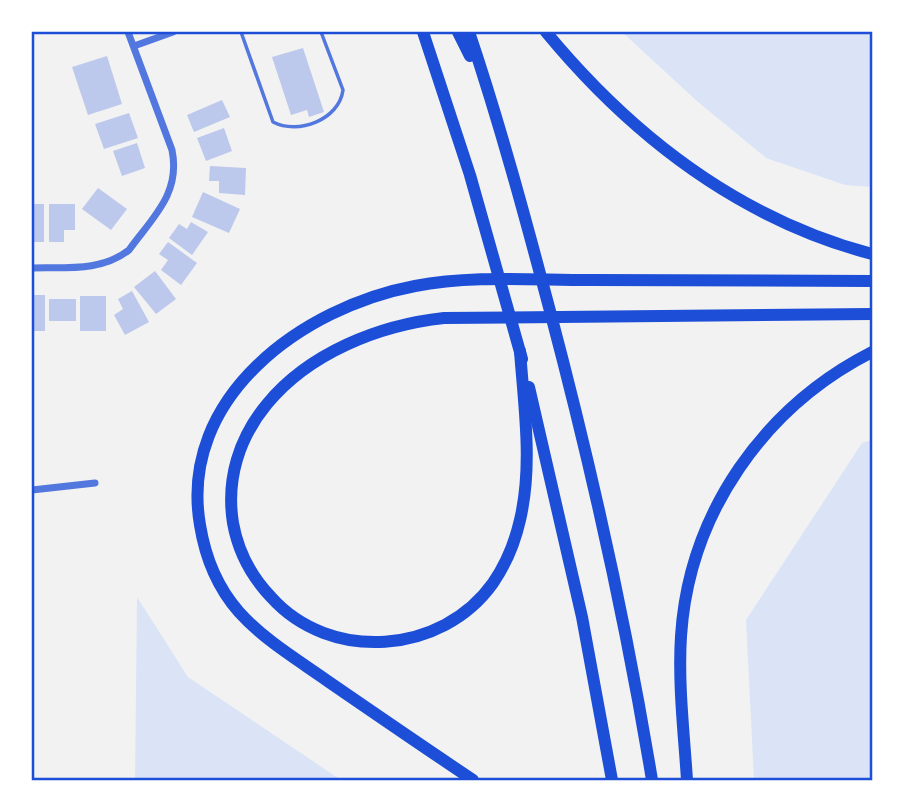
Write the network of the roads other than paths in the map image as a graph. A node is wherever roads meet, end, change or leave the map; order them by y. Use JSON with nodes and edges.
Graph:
{"nodes":[{"id":1,"x":128,"y":32,"type":"edge"},
{"id":2,"x":173,"y":32,"type":"edge"},
{"id":3,"x":241,"y":32,"type":"edge"},
{"id":4,"x":321,"y":32,"type":"edge"},
{"id":5,"x":423,"y":32,"type":"edge"},
{"id":6,"x":458,"y":32,"type":"edge"},
{"id":7,"x":469,"y":32,"type":"edge"},
{"id":8,"x":546,"y":32,"type":"edge"},
{"id":9,"x":134,"y":46,"type":"junction"},
{"id":10,"x":488,"y":90,"type":"junction"},
{"id":11,"x":873,"y":254,"type":"edge"},
{"id":12,"x":32,"y":268,"type":"edge"},
{"id":13,"x":873,"y":281,"type":"edge"},
{"id":14,"x":873,"y":314,"type":"edge"},
{"id":15,"x":520,"y":351,"type":"junction"},
{"id":16,"x":873,"y":352,"type":"edge"},
{"id":17,"x":95,"y":483,"type":"dead end"},
{"id":18,"x":32,"y":490,"type":"edge"},
{"id":19,"x":473,"y":780,"type":"edge"},
{"id":20,"x":612,"y":780,"type":"edge"},
{"id":21,"x":652,"y":780,"type":"edge"},
{"id":22,"x":687,"y":780,"type":"edge"}],
"edges":[{"from":1,"to":9,"type":"street"},
{"from":2,"to":9,"type":"street"},
{"from":3,"to":4,"type":"lane"},
{"from":5,"to":15,"type":"highway"},
{"from":6,"to":10,"type":"highway"},
{"from":7,"to":10,"type":"highway"},
{"from":8,"to":11,"type":"highway"},
{"from":9,"to":12,"type":"street"},
{"from":10,"to":21,"type":"highway"},
{"from":13,"to":19,"type":"highway"},
{"from":14,"to":15,"type":"highway"},
{"from":15,"to":20,"type":"highway"},
{"from":16,"to":22,"type":"highway"},
{"from":17,"to":18,"type":"street"}]}
